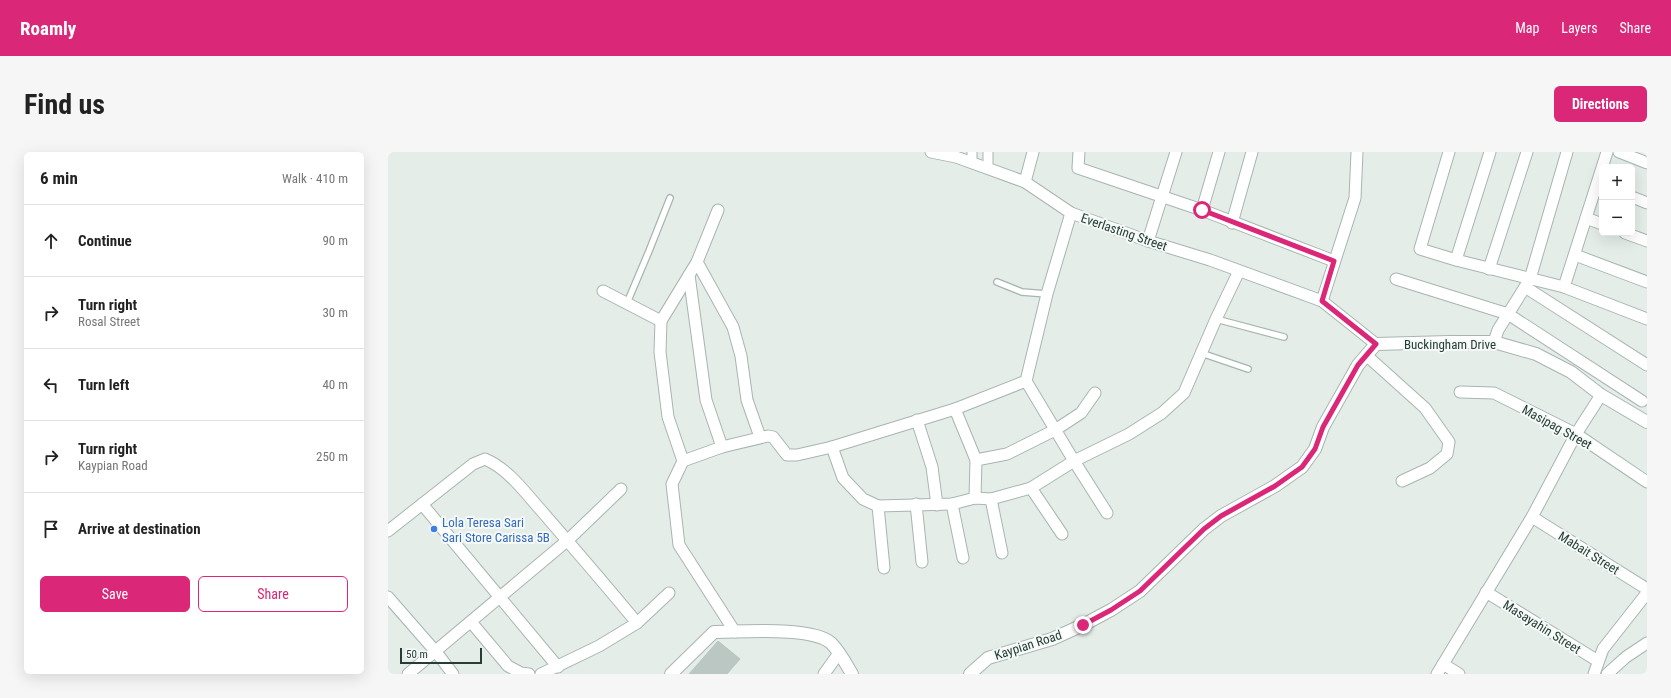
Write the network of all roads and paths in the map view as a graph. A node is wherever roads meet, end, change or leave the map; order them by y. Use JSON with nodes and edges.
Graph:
{"nodes":[{"id":1,"x":931,"y":152,"type":"edge"},
{"id":2,"x":935,"y":152,"type":"edge"},
{"id":3,"x":988,"y":152,"type":"edge"},
{"id":4,"x":1033,"y":152,"type":"edge"},
{"id":5,"x":1078,"y":152,"type":"edge"},
{"id":6,"x":1176,"y":152,"type":"edge"},
{"id":7,"x":1219,"y":152,"type":"edge"},
{"id":8,"x":1252,"y":152,"type":"edge"},
{"id":9,"x":1357,"y":152,"type":"edge"},
{"id":10,"x":1449,"y":152,"type":"edge"},
{"id":11,"x":1490,"y":152,"type":"edge"},
{"id":12,"x":1526,"y":152,"type":"edge"},
{"id":13,"x":1567,"y":152,"type":"edge"},
{"id":14,"x":1607,"y":152,"type":"edge"},
{"id":15,"x":1619,"y":152,"type":"edge"},
{"id":16,"x":956,"y":154,"type":"edge"},
{"id":17,"x":972,"y":158,"type":"edge"},
{"id":18,"x":1647,"y":163,"type":"edge"},
{"id":19,"x":1604,"y":164,"type":"edge"},
{"id":20,"x":988,"y":169,"type":"junction"},
{"id":21,"x":1024,"y":182,"type":"junction"},
{"id":22,"x":1599,"y":184,"type":"edge"},
{"id":23,"x":670,"y":198,"type":"dead end"},
{"id":24,"x":1162,"y":198,"type":"junction"},
{"id":25,"x":1635,"y":198,"type":"edge"},
{"id":26,"x":1647,"y":203,"type":"edge"},
{"id":27,"x":718,"y":210,"type":"dead end"},
{"id":28,"x":1202,"y":210,"type":"junction"},
{"id":29,"x":1071,"y":213,"type":"junction"},
{"id":30,"x":1586,"y":218,"type":"junction"},
{"id":31,"x":1232,"y":223,"type":"junction"},
{"id":32,"x":1599,"y":223,"type":"edge"},
{"id":33,"x":1633,"y":236,"type":"edge"},
{"id":34,"x":1148,"y":241,"type":"junction"},
{"id":35,"x":1647,"y":241,"type":"edge"},
{"id":36,"x":1575,"y":254,"type":"junction"},
{"id":37,"x":1456,"y":260,"type":"junction"},
{"id":38,"x":1334,"y":261,"type":"junction"},
{"id":39,"x":697,"y":262,"type":"junction"},
{"id":40,"x":1489,"y":269,"type":"junction"},
{"id":41,"x":1239,"y":271,"type":"junction"},
{"id":42,"x":689,"y":275,"type":"junction"},
{"id":43,"x":1396,"y":280,"type":"dead end"},
{"id":44,"x":997,"y":282,"type":"dead end"},
{"id":45,"x":1647,"y":282,"type":"edge"},
{"id":46,"x":1527,"y":283,"type":"junction"},
{"id":47,"x":1564,"y":287,"type":"junction"},
{"id":48,"x":603,"y":291,"type":"dead end"},
{"id":49,"x":1047,"y":294,"type":"junction"},
{"id":50,"x":1322,"y":301,"type":"junction"},
{"id":51,"x":627,"y":303,"type":"junction"},
{"id":52,"x":1508,"y":314,"type":"junction"},
{"id":53,"x":1216,"y":319,"type":"junction"},
{"id":54,"x":1647,"y":319,"type":"edge"},
{"id":55,"x":661,"y":321,"type":"junction"},
{"id":56,"x":1284,"y":337,"type":"dead end"},
{"id":57,"x":1494,"y":342,"type":"junction"},
{"id":58,"x":1376,"y":344,"type":"junction"},
{"id":59,"x":1201,"y":353,"type":"junction"},
{"id":60,"x":1366,"y":355,"type":"junction"},
{"id":61,"x":1647,"y":365,"type":"edge"},
{"id":62,"x":1248,"y":369,"type":"dead end"},
{"id":63,"x":1026,"y":381,"type":"junction"},
{"id":64,"x":1460,"y":392,"type":"dead end"},
{"id":65,"x":1095,"y":393,"type":"dead end"},
{"id":66,"x":1601,"y":395,"type":"junction"},
{"id":67,"x":1642,"y":401,"type":"dead end"},
{"id":68,"x":955,"y":409,"type":"junction"},
{"id":69,"x":917,"y":420,"type":"junction"},
{"id":70,"x":1647,"y":422,"type":"edge"},
{"id":71,"x":1055,"y":430,"type":"junction"},
{"id":72,"x":1576,"y":434,"type":"junction"},
{"id":73,"x":760,"y":437,"type":"junction"},
{"id":74,"x":722,"y":447,"type":"junction"},
{"id":75,"x":832,"y":447,"type":"junction"},
{"id":76,"x":976,"y":460,"type":"junction"},
{"id":77,"x":1074,"y":461,"type":"junction"},
{"id":78,"x":683,"y":462,"type":"junction"},
{"id":79,"x":1402,"y":481,"type":"dead end"},
{"id":80,"x":1647,"y":482,"type":"edge"},
{"id":81,"x":1031,"y":488,"type":"junction"},
{"id":82,"x":621,"y":489,"type":"dead end"},
{"id":83,"x":975,"y":498,"type":"junction"},
{"id":84,"x":991,"y":499,"type":"junction"},
{"id":85,"x":422,"y":504,"type":"junction"},
{"id":86,"x":916,"y":504,"type":"junction"},
{"id":87,"x":952,"y":504,"type":"junction"},
{"id":88,"x":937,"y":505,"type":"junction"},
{"id":89,"x":878,"y":506,"type":"junction"},
{"id":90,"x":1107,"y":513,"type":"dead end"},
{"id":91,"x":1532,"y":517,"type":"junction"},
{"id":92,"x":388,"y":531,"type":"edge"},
{"id":93,"x":1062,"y":534,"type":"dead end"},
{"id":94,"x":568,"y":540,"type":"junction"},
{"id":95,"x":1002,"y":552,"type":"dead end"},
{"id":96,"x":963,"y":558,"type":"dead end"},
{"id":97,"x":922,"y":562,"type":"dead end"},
{"id":98,"x":884,"y":568,"type":"dead end"},
{"id":99,"x":1647,"y":589,"type":"edge"},
{"id":100,"x":1486,"y":592,"type":"junction"},
{"id":101,"x":1647,"y":592,"type":"edge"},
{"id":102,"x":669,"y":593,"type":"dead end"},
{"id":103,"x":388,"y":597,"type":"edge"},
{"id":104,"x":499,"y":597,"type":"junction"},
{"id":105,"x":471,"y":622,"type":"junction"},
{"id":106,"x":637,"y":623,"type":"junction"},
{"id":107,"x":735,"y":632,"type":"junction"},
{"id":108,"x":1647,"y":643,"type":"edge"},
{"id":109,"x":436,"y":652,"type":"junction"},
{"id":110,"x":839,"y":653,"type":"junction"},
{"id":111,"x":1598,"y":661,"type":"junction"},
{"id":112,"x":1442,"y":664,"type":"junction"},
{"id":113,"x":558,"y":667,"type":"junction"},
{"id":114,"x":408,"y":674,"type":"edge"},
{"id":115,"x":453,"y":674,"type":"edge"},
{"id":116,"x":529,"y":674,"type":"edge"},
{"id":117,"x":540,"y":674,"type":"edge"},
{"id":118,"x":671,"y":674,"type":"edge"},
{"id":119,"x":824,"y":674,"type":"edge"},
{"id":120,"x":852,"y":674,"type":"edge"},
{"id":121,"x":970,"y":674,"type":"edge"},
{"id":122,"x":1437,"y":674,"type":"edge"},
{"id":123,"x":1459,"y":674,"type":"edge"},
{"id":124,"x":1594,"y":674,"type":"edge"},
{"id":125,"x":1607,"y":674,"type":"edge"}],
"edges":[{"from":1,"to":2,"type":"street","name":"Everlasting Street"},
{"from":2,"to":16,"type":"street","name":"Everlasting Street"},
{"from":3,"to":20,"type":"street"},
{"from":4,"to":21,"type":"street"},
{"from":5,"to":24,"type":"street"},
{"from":6,"to":24,"type":"street"},
{"from":7,"to":28,"type":"street"},
{"from":8,"to":31,"type":"street"},
{"from":9,"to":38,"type":"street"},
{"from":10,"to":37,"type":"street"},
{"from":11,"to":37,"type":"street"},
{"from":12,"to":40,"type":"street"},
{"from":13,"to":46,"type":"street"},
{"from":14,"to":19,"type":"street"},
{"from":15,"to":18,"type":"street"},
{"from":16,"to":17,"type":"street","name":"Everlasting Street"},
{"from":17,"to":20,"type":"street","name":"Everlasting Street"},
{"from":20,"to":21,"type":"street","name":"Everlasting Street"},
{"from":21,"to":29,"type":"street","name":"Everlasting Street"},
{"from":22,"to":30,"type":"street"},
{"from":23,"to":51,"type":"lane"},
{"from":24,"to":28,"type":"street"},
{"from":24,"to":34,"type":"street"},
{"from":25,"to":26,"type":"street"},
{"from":27,"to":39,"type":"street"},
{"from":28,"to":31,"type":"street"},
{"from":29,"to":34,"type":"street","name":"Everlasting Street"},
{"from":29,"to":49,"type":"street"},
{"from":30,"to":32,"type":"street"},
{"from":30,"to":36,"type":"street"},
{"from":31,"to":38,"type":"street"},
{"from":33,"to":35,"type":"street"},
{"from":34,"to":41,"type":"street","name":"Everlasting Street"},
{"from":36,"to":45,"type":"street"},
{"from":36,"to":47,"type":"street"},
{"from":37,"to":40,"type":"street"},
{"from":38,"to":50,"type":"street"},
{"from":39,"to":42,"type":"street"},
{"from":39,"to":73,"type":"street"},
{"from":40,"to":46,"type":"street"},
{"from":41,"to":50,"type":"street","name":"Everlasting Street"},
{"from":41,"to":53,"type":"street"},
{"from":42,"to":55,"type":"street"},
{"from":42,"to":74,"type":"street"},
{"from":43,"to":52,"type":"street"},
{"from":44,"to":49,"type":"lane"},
{"from":46,"to":47,"type":"street"},
{"from":46,"to":52,"type":"street"},
{"from":46,"to":61,"type":"street"},
{"from":47,"to":54,"type":"street"},
{"from":48,"to":51,"type":"street"},
{"from":49,"to":63,"type":"street"},
{"from":50,"to":58,"type":"street","name":"Everlasting Street"},
{"from":51,"to":55,"type":"street"},
{"from":52,"to":57,"type":"street"},
{"from":52,"to":67,"type":"street"},
{"from":53,"to":56,"type":"lane"},
{"from":53,"to":59,"type":"street"},
{"from":55,"to":78,"type":"street"},
{"from":57,"to":58,"type":"street","name":"Buckingham Drive"},
{"from":57,"to":66,"type":"street","name":"Buckingham Drive"},
{"from":58,"to":60,"type":"street","name":"Kaypian Road"},
{"from":59,"to":62,"type":"lane"},
{"from":59,"to":77,"type":"street"},
{"from":60,"to":79,"type":"street"},
{"from":60,"to":121,"type":"street","name":"Kaypian Road"},
{"from":63,"to":68,"type":"street"},
{"from":63,"to":71,"type":"street"},
{"from":64,"to":72,"type":"street","name":"Masipag Street"},
{"from":65,"to":71,"type":"street"},
{"from":66,"to":70,"type":"street","name":"Buckingham Drive"},
{"from":66,"to":72,"type":"street"},
{"from":68,"to":69,"type":"street"},
{"from":68,"to":76,"type":"street"},
{"from":69,"to":75,"type":"street"},
{"from":69,"to":88,"type":"street"},
{"from":71,"to":76,"type":"street"},
{"from":71,"to":77,"type":"street"},
{"from":72,"to":80,"type":"street","name":"Masipag Street"},
{"from":72,"to":91,"type":"street"},
{"from":73,"to":74,"type":"street"},
{"from":73,"to":75,"type":"street"},
{"from":74,"to":78,"type":"street"},
{"from":75,"to":89,"type":"street"},
{"from":76,"to":83,"type":"street"},
{"from":77,"to":81,"type":"street"},
{"from":77,"to":90,"type":"street"},
{"from":78,"to":107,"type":"street"},
{"from":81,"to":84,"type":"street"},
{"from":81,"to":93,"type":"street"},
{"from":82,"to":94,"type":"street"},
{"from":83,"to":84,"type":"street"},
{"from":83,"to":87,"type":"street"},
{"from":84,"to":95,"type":"street"},
{"from":85,"to":92,"type":"street"},
{"from":85,"to":94,"type":"street"},
{"from":85,"to":104,"type":"street"},
{"from":86,"to":88,"type":"street"},
{"from":86,"to":89,"type":"street"},
{"from":86,"to":97,"type":"street"},
{"from":87,"to":88,"type":"street"},
{"from":87,"to":96,"type":"street"},
{"from":89,"to":98,"type":"street"},
{"from":91,"to":99,"type":"street","name":"Mabait Street"},
{"from":91,"to":100,"type":"street"},
{"from":94,"to":104,"type":"street"},
{"from":94,"to":106,"type":"street"},
{"from":100,"to":111,"type":"street","name":"Masayahin Street"},
{"from":100,"to":112,"type":"street"},
{"from":101,"to":111,"type":"street"},
{"from":102,"to":106,"type":"street"},
{"from":103,"to":109,"type":"street"},
{"from":104,"to":105,"type":"street"},
{"from":104,"to":113,"type":"street"},
{"from":105,"to":109,"type":"street"},
{"from":105,"to":116,"type":"street"},
{"from":106,"to":113,"type":"street"},
{"from":107,"to":110,"type":"street"},
{"from":107,"to":118,"type":"street"},
{"from":108,"to":125,"type":"street"},
{"from":109,"to":114,"type":"street"},
{"from":109,"to":115,"type":"street"},
{"from":110,"to":119,"type":"street"},
{"from":110,"to":120,"type":"street"},
{"from":111,"to":124,"type":"street"},
{"from":112,"to":122,"type":"street"},
{"from":112,"to":123,"type":"street"},
{"from":113,"to":117,"type":"street"}]}
